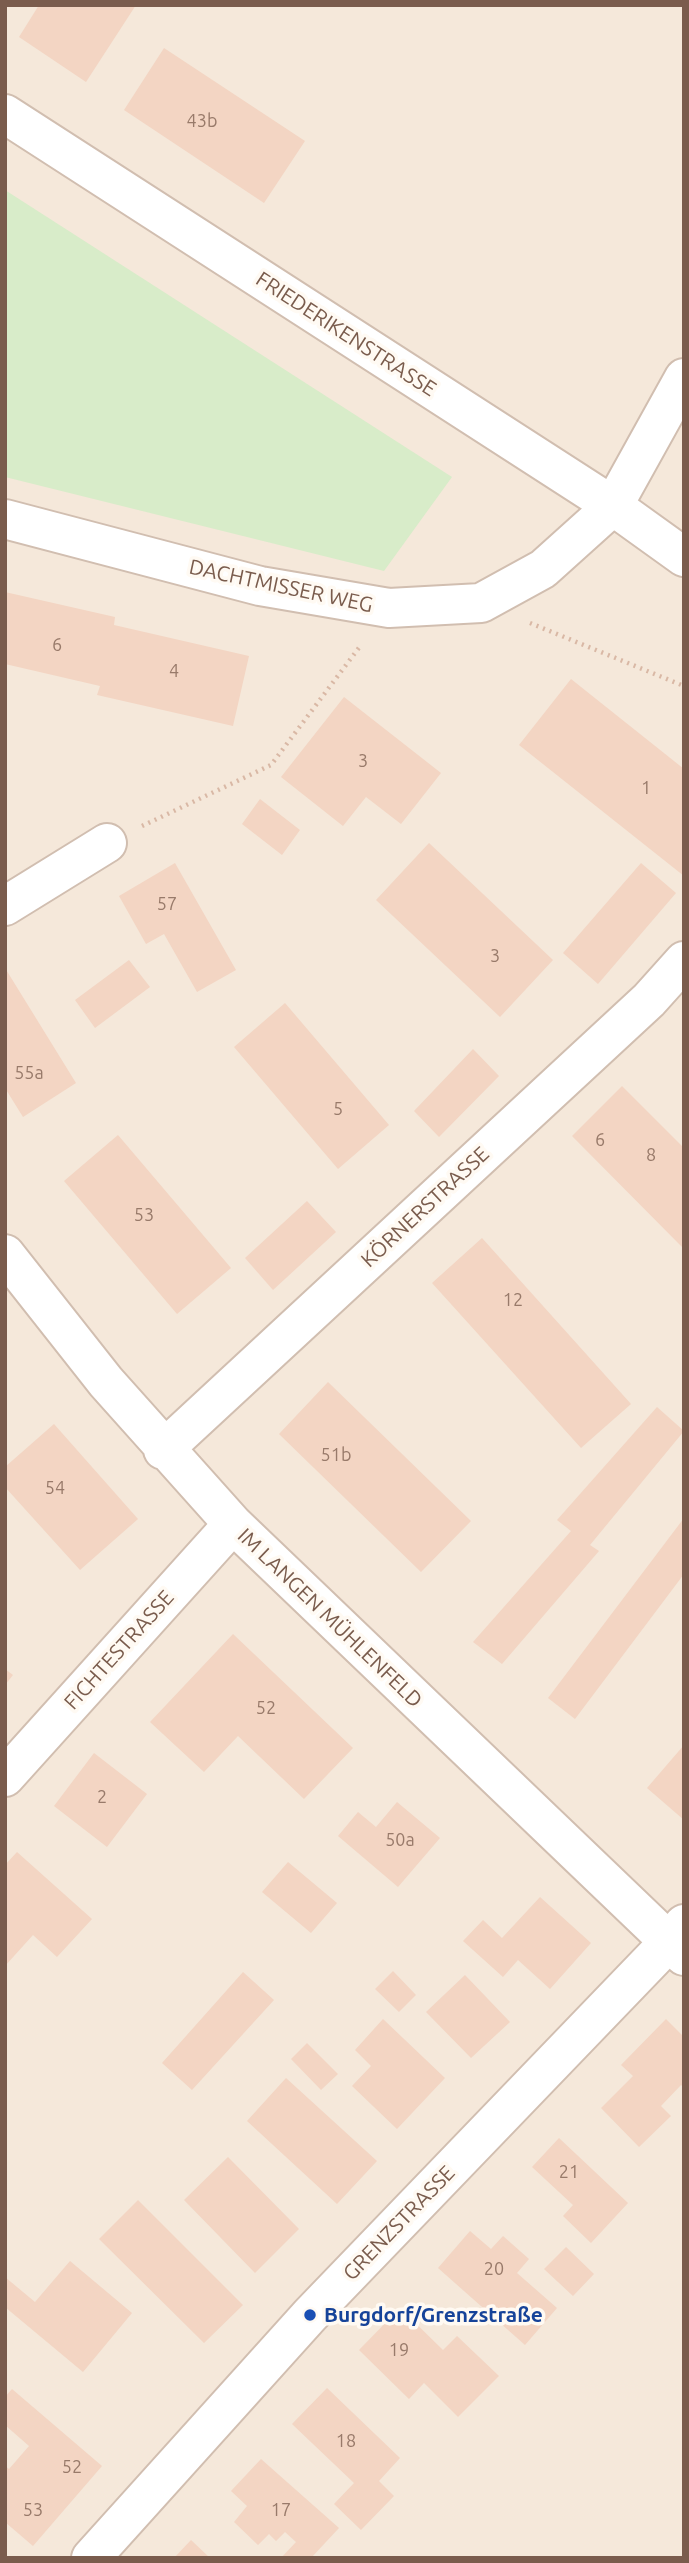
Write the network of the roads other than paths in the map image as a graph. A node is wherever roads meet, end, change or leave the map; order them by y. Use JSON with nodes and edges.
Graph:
{"nodes":[{"id":1,"x":5,"y":114,"type":"edge"},
{"id":2,"x":684,"y":378,"type":"edge"},
{"id":3,"x":613,"y":506,"type":"junction"},
{"id":4,"x":5,"y":519,"type":"edge"},
{"id":5,"x":684,"y":557,"type":"edge"},
{"id":6,"x":107,"y":843,"type":"road end"},
{"id":7,"x":5,"y":906,"type":"edge"},
{"id":8,"x":684,"y":961,"type":"edge"},
{"id":9,"x":5,"y":1254,"type":"edge"},
{"id":10,"x":163,"y":1450,"type":"junction"},
{"id":11,"x":233,"y":1524,"type":"junction"},
{"id":12,"x":5,"y":1777,"type":"edge"},
{"id":13,"x":679,"y":1941,"type":"edge"},
{"id":14,"x":91,"y":2558,"type":"edge"}],
"edges":[{"from":1,"to":3,"type":"street","name":"FRIEDERIKENSTRASSE"},
{"from":2,"to":3,"type":"street","name":"DACHTMISSER WEG"},
{"from":3,"to":4,"type":"street","name":"DACHTMISSER WEG"},
{"from":3,"to":5,"type":"street","name":"FRIEDERIKENSTRASSE"},
{"from":6,"to":7,"type":"street"},
{"from":8,"to":10,"type":"street","name":"KÖRNERSTRASSE"},
{"from":9,"to":10,"type":"street","name":"IM LANGEN MÜHLENFELD"},
{"from":10,"to":11,"type":"street","name":"IM LANGEN MÜHLENFELD"},
{"from":11,"to":12,"type":"street","name":"FICHTESTRASSE"},
{"from":11,"to":13,"type":"street","name":"IM LANGEN MÜHLENFELD"},
{"from":13,"to":14,"type":"street","name":"GRENZSTRASSE"}]}
